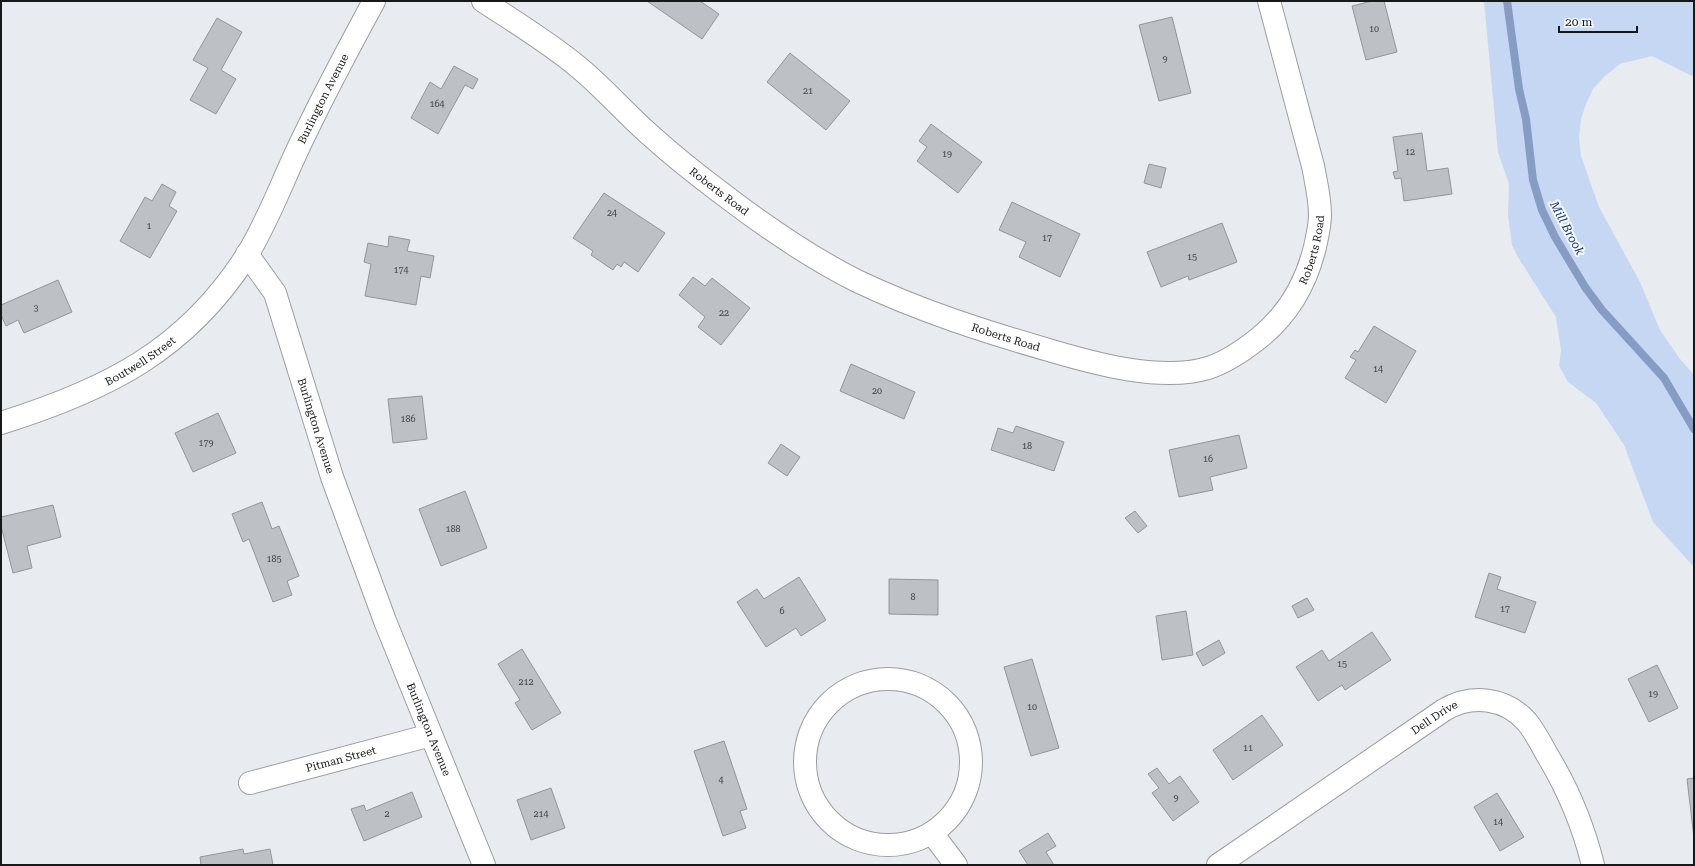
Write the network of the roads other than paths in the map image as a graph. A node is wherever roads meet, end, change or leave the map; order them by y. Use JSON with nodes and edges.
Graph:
{"nodes":[{"id":1,"x":374,"y":1,"type":"edge"},
{"id":2,"x":483,"y":1,"type":"edge"},
{"id":3,"x":1269,"y":1,"type":"edge"},
{"id":4,"x":247,"y":254,"type":"junction"},
{"id":5,"x":1,"y":423,"type":"edge"},
{"id":6,"x":431,"y":735,"type":"junction"},
{"id":7,"x":250,"y":783,"type":"dead end"},
{"id":8,"x":932,"y":833,"type":"junction"},
{"id":9,"x":484,"y":865,"type":"edge"},
{"id":10,"x":956,"y":865,"type":"edge"},
{"id":11,"x":1218,"y":865,"type":"edge"},
{"id":12,"x":1593,"y":865,"type":"edge"}],
"edges":[{"from":1,"to":4,"type":"street","name":"Burlington Avenue"},
{"from":2,"to":3,"type":"street","name":"Roberts Road"},
{"from":4,"to":5,"type":"street","name":"Boutwell Street"},
{"from":4,"to":6,"type":"street","name":"Burlington Avenue"},
{"from":6,"to":7,"type":"street","name":"Pitman Street"},
{"from":6,"to":9,"type":"street","name":"Burlington Avenue"},
{"from":8,"to":8,"type":"street"},
{"from":8,"to":10,"type":"street"},
{"from":11,"to":12,"type":"street","name":"Dell Drive"}]}
